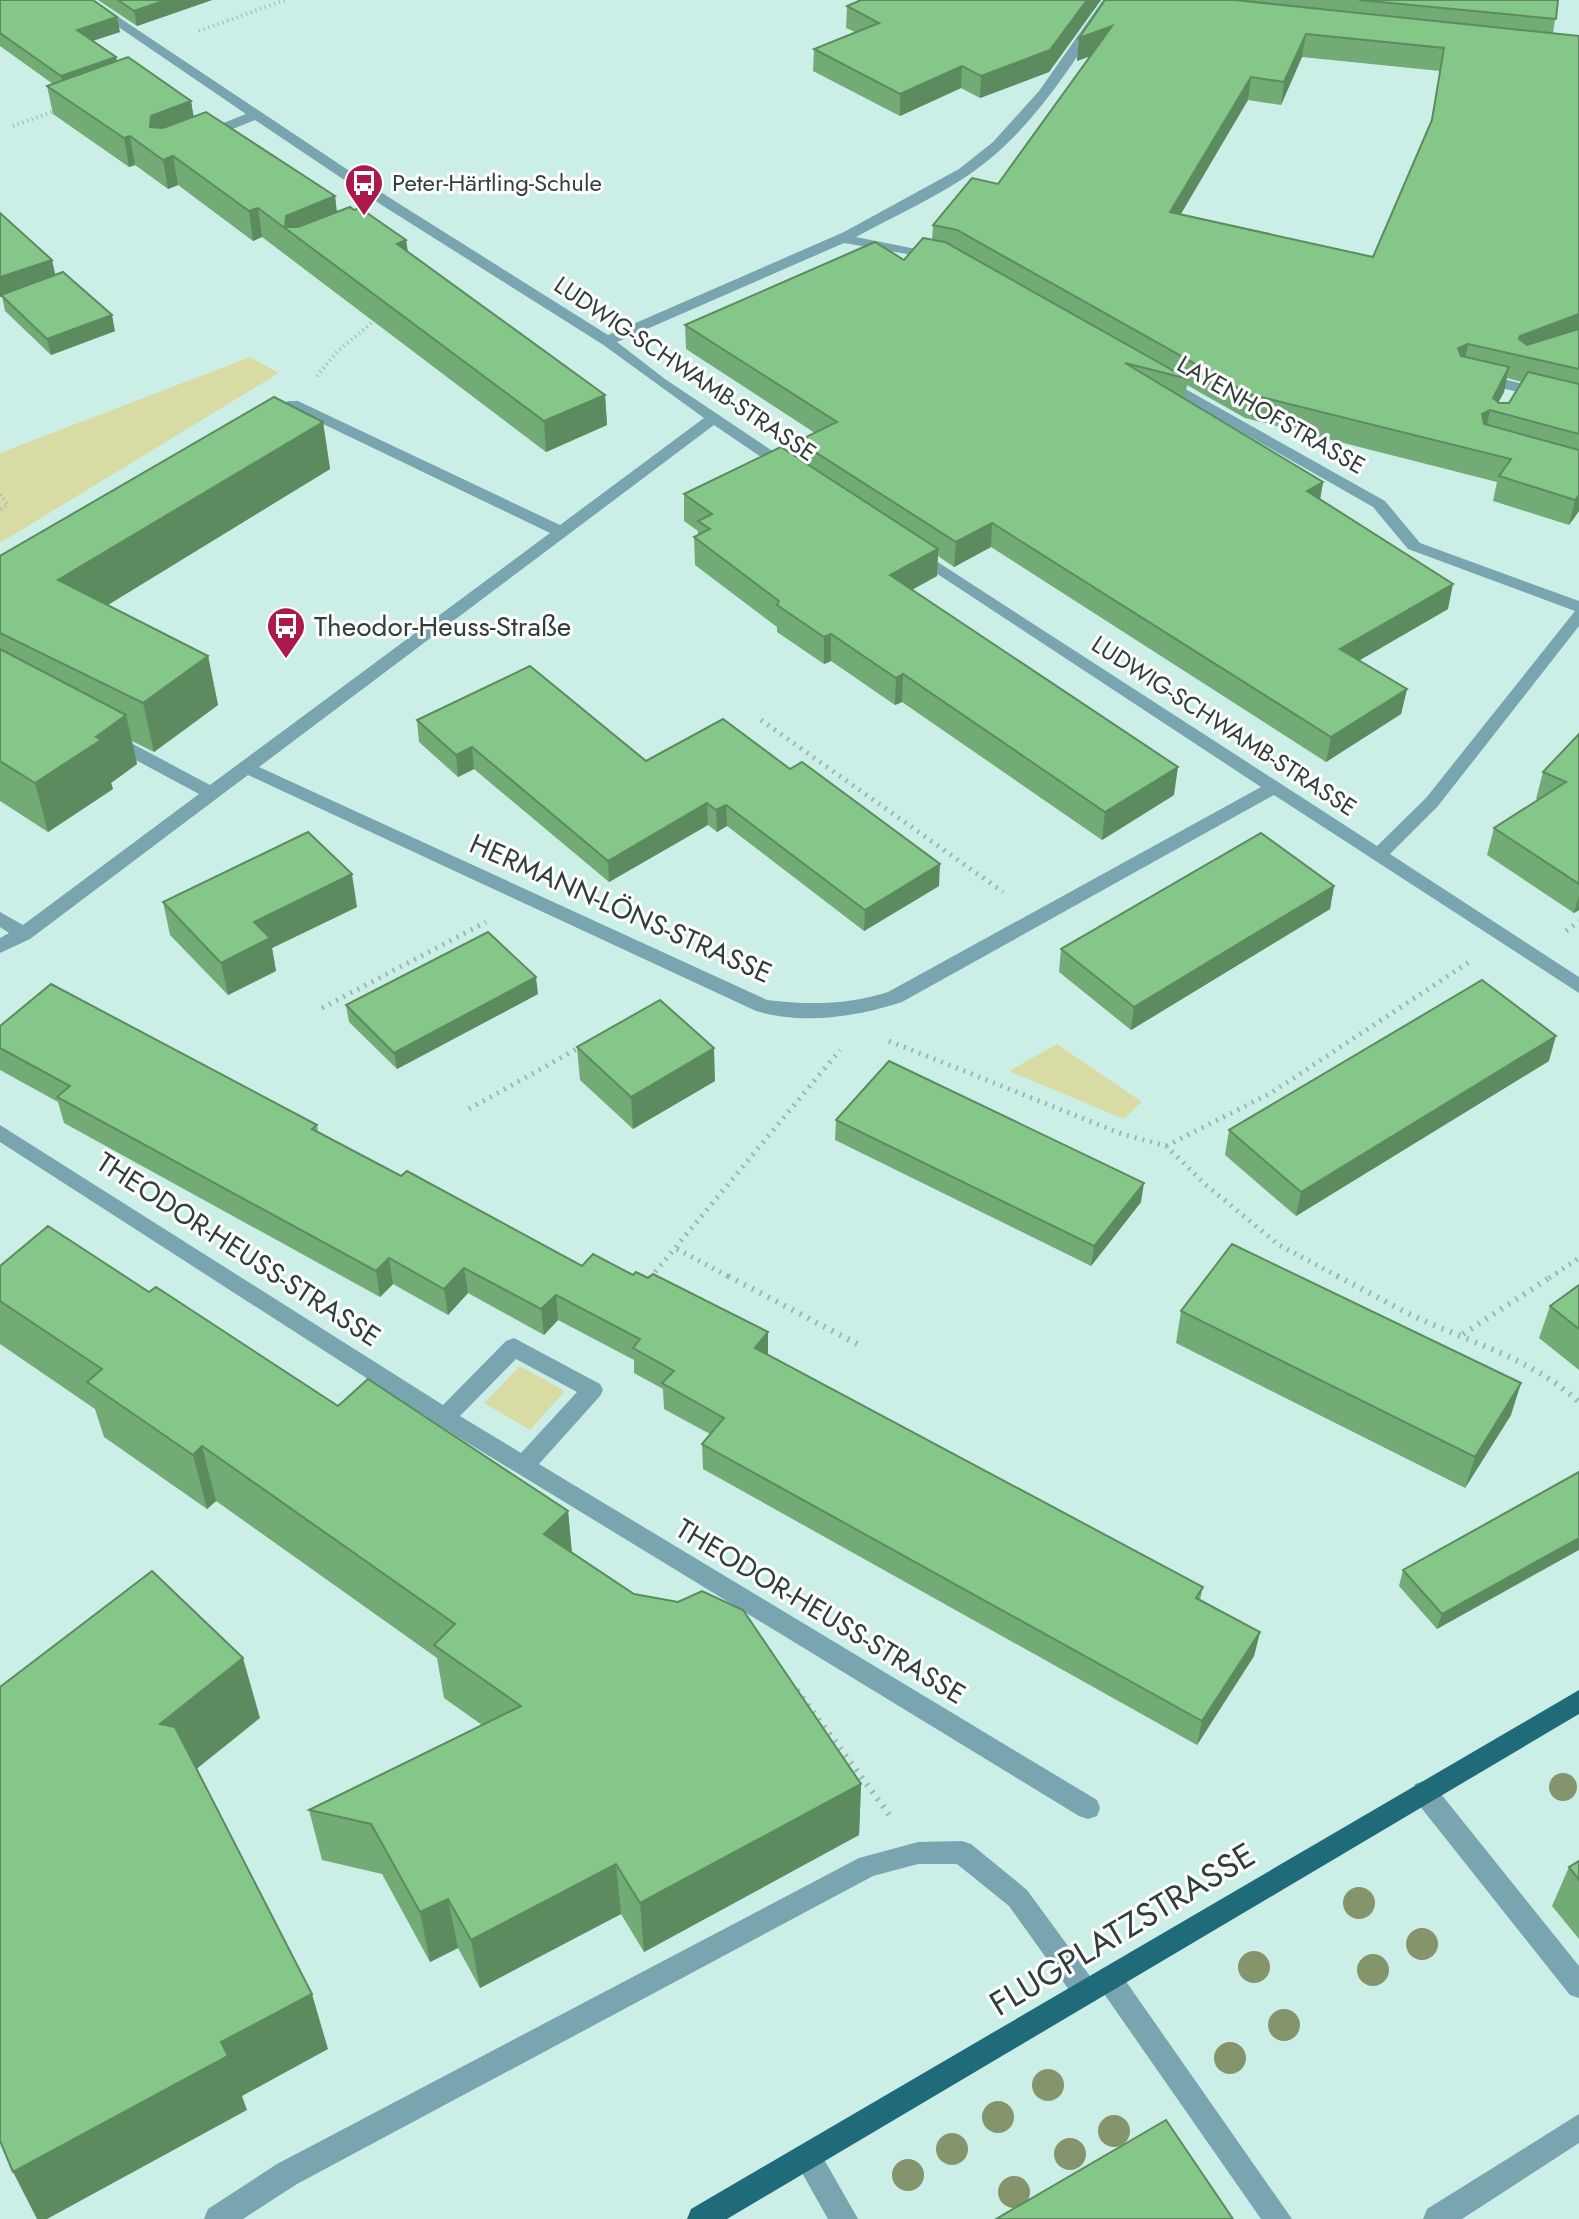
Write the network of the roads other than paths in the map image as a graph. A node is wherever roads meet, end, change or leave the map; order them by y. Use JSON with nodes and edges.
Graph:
{"nodes":[{"id":1,"x":85,"y":0,"type":"edge"},
{"id":2,"x":1113,"y":2,"type":"edge"},
{"id":3,"x":256,"y":115,"type":"junction"},
{"id":4,"x":187,"y":142,"type":"edge"},
{"id":5,"x":400,"y":210,"type":"junction"},
{"id":6,"x":379,"y":218,"type":"edge"},
{"id":7,"x":842,"y":238,"type":"junction"},
{"id":8,"x":949,"y":260,"type":"edge"},
{"id":9,"x":607,"y":341,"type":"junction"},
{"id":10,"x":1146,"y":372,"type":"edge"},
{"id":11,"x":1462,"y":375,"type":"edge"},
{"id":12,"x":1579,"y":402,"type":"edge"},
{"id":13,"x":713,"y":419,"type":"junction"},
{"id":14,"x":253,"y":428,"type":"edge"},
{"id":15,"x":801,"y":477,"type":"edge"},
{"id":16,"x":559,"y":531,"type":"junction"},
{"id":17,"x":906,"y":546,"type":"edge"},
{"id":18,"x":1579,"y":607,"type":"edge"},
{"id":19,"x":1579,"y":615,"type":"edge"},
{"id":20,"x":94,"y":731,"type":"edge"},
{"id":21,"x":245,"y":767,"type":"junction"},
{"id":22,"x":1273,"y":788,"type":"junction"},
{"id":23,"x":211,"y":793,"type":"junction"},
{"id":24,"x":1378,"y":856,"type":"junction"},
{"id":25,"x":0,"y":918,"type":"edge"},
{"id":26,"x":23,"y":934,"type":"junction"},
{"id":27,"x":0,"y":946,"type":"edge"},
{"id":28,"x":1579,"y":986,"type":"edge"},
{"id":29,"x":0,"y":1132,"type":"edge"},
{"id":30,"x":445,"y":1417,"type":"junction"},
{"id":31,"x":523,"y":1466,"type":"junction"},
{"id":32,"x":1579,"y":1701,"type":"edge"},
{"id":33,"x":1424,"y":1792,"type":"junction"},
{"id":34,"x":1088,"y":1808,"type":"dead end"},
{"id":35,"x":1098,"y":1986,"type":"junction"},
{"id":36,"x":1579,"y":1986,"type":"edge"},
{"id":37,"x":1579,"y":2127,"type":"edge"},
{"id":38,"x":807,"y":2157,"type":"junction"},
{"id":39,"x":218,"y":2219,"type":"edge"},
{"id":40,"x":701,"y":2219,"type":"edge"},
{"id":41,"x":844,"y":2219,"type":"edge"},
{"id":42,"x":1278,"y":2219,"type":"edge"},
{"id":43,"x":1437,"y":2219,"type":"edge"}],
"edges":[{"from":1,"to":3,"type":"street","name":"LUDWIG-SCHWAMB-STRASSE"},
{"from":2,"to":7,"type":"street"},
{"from":3,"to":4,"type":"street"},
{"from":3,"to":5,"type":"street","name":"LUDWIG-SCHWAMB-STRASSE"},
{"from":5,"to":6,"type":"street"},
{"from":5,"to":9,"type":"street","name":"LUDWIG-SCHWAMB-STRASSE"},
{"from":7,"to":8,"type":"street"},
{"from":7,"to":9,"type":"street"},
{"from":9,"to":13,"type":"street","name":"LUDWIG-SCHWAMB-STRASSE"},
{"from":10,"to":18,"type":"street","name":"LAYENHOFSTRASSE"},
{"from":11,"to":12,"type":"street"},
{"from":13,"to":15,"type":"street","name":"LUDWIG-SCHWAMB-STRASSE"},
{"from":13,"to":16,"type":"street"},
{"from":14,"to":16,"type":"street"},
{"from":16,"to":21,"type":"street"},
{"from":17,"to":22,"type":"street","name":"LUDWIG-SCHWAMB-STRASSE"},
{"from":19,"to":24,"type":"street"},
{"from":20,"to":23,"type":"street"},
{"from":21,"to":22,"type":"street","name":"HERMANN-LÖNS-STRASSE"},
{"from":21,"to":23,"type":"street"},
{"from":22,"to":24,"type":"street","name":"LUDWIG-SCHWAMB-STRASSE"},
{"from":23,"to":26,"type":"street"},
{"from":24,"to":28,"type":"street","name":"LUDWIG-SCHWAMB-STRASSE"},
{"from":25,"to":26,"type":"street"},
{"from":26,"to":27,"type":"street"},
{"from":29,"to":30,"type":"street","name":"THEODOR-HEUSS-STRASSE"},
{"from":30,"to":31,"type":"street","name":"THEODOR-HEUSS-STRASSE"},
{"from":30,"to":31,"type":"street"},
{"from":31,"to":34,"type":"street","name":"THEODOR-HEUSS-STRASSE"},
{"from":32,"to":33,"type":"main road","name":"FLUGPLATZSTRASSE"},
{"from":33,"to":35,"type":"main road","name":"FLUGPLATZSTRASSE"},
{"from":33,"to":36,"type":"street"},
{"from":35,"to":38,"type":"main road","name":"FLUGPLATZSTRASSE"},
{"from":35,"to":39,"type":"street"},
{"from":35,"to":42,"type":"street"},
{"from":37,"to":43,"type":"street"},
{"from":38,"to":40,"type":"main road","name":"FLUGPLATZSTRASSE"},
{"from":38,"to":41,"type":"street"}]}
